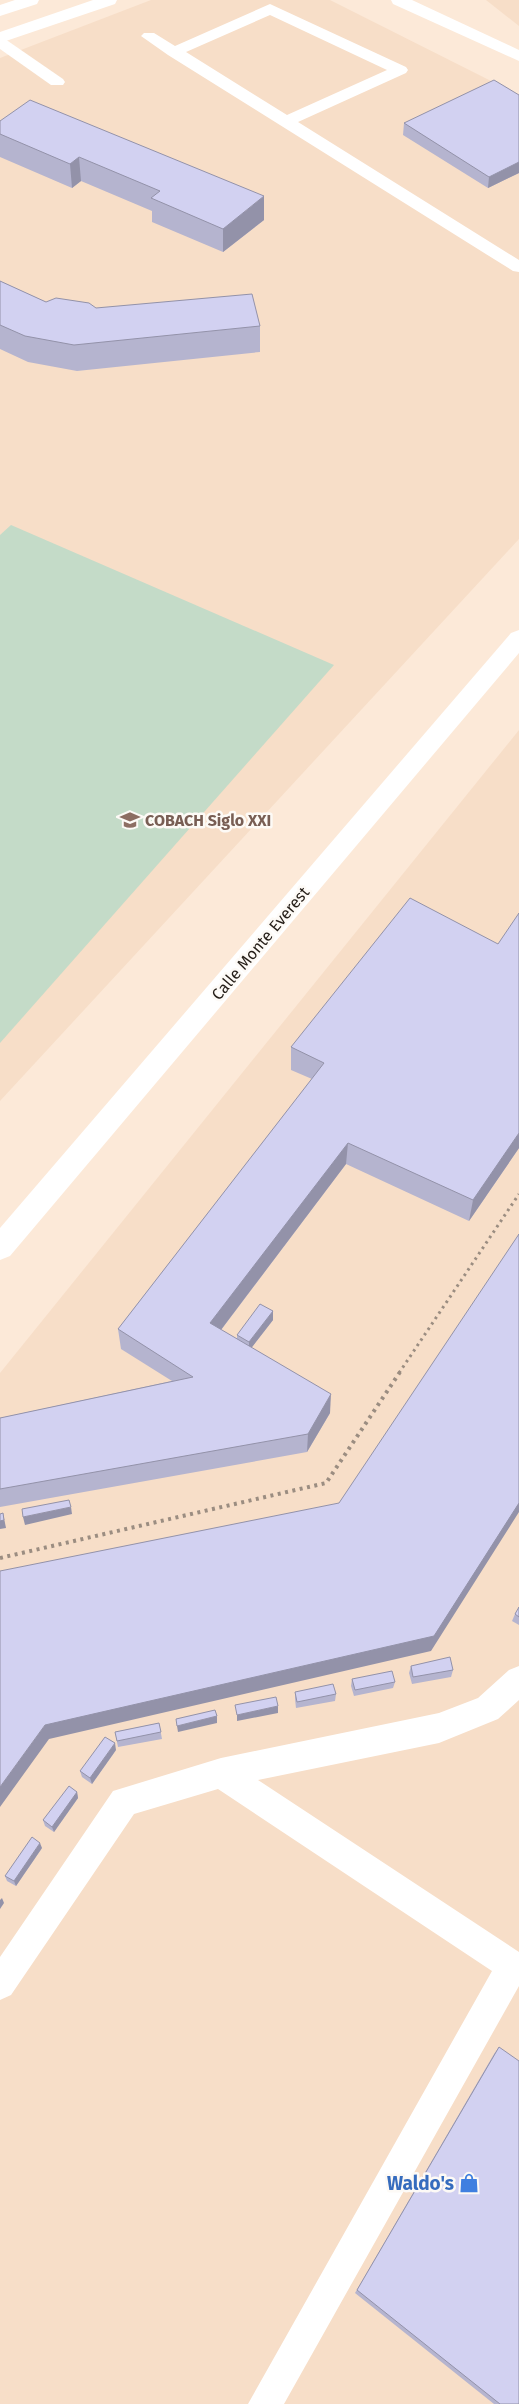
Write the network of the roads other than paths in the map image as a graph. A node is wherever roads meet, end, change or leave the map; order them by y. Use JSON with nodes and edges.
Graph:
{"nodes":[{"id":1,"x":31,"y":0,"type":"edge"},
{"id":2,"x":109,"y":0,"type":"edge"},
{"id":3,"x":399,"y":0,"type":"edge"},
{"id":4,"x":0,"y":11,"type":"edge"},
{"id":5,"x":149,"y":36,"type":"dead end"},
{"id":6,"x":0,"y":40,"type":"edge"},
{"id":7,"x":174,"y":52,"type":"junction"},
{"id":8,"x":519,"y":56,"type":"edge"},
{"id":9,"x":57,"y":82,"type":"dead end"},
{"id":10,"x":286,"y":122,"type":"junction"},
{"id":11,"x":518,"y":266,"type":"edge"},
{"id":12,"x":519,"y":638,"type":"edge"},
{"id":13,"x":0,"y":1248,"type":"edge"},
{"id":14,"x":519,"y":1680,"type":"edge"},
{"id":15,"x":221,"y":1774,"type":"junction"},
{"id":16,"x":516,"y":1968,"type":"edge"},
{"id":17,"x":0,"y":1984,"type":"edge"},
{"id":18,"x":265,"y":2404,"type":"edge"}],
"edges":[{"from":1,"to":4,"type":"street"},
{"from":2,"to":6,"type":"street"},
{"from":3,"to":8,"type":"street"},
{"from":5,"to":7,"type":"lane"},
{"from":6,"to":9,"type":"lane"},
{"from":7,"to":10,"type":"lane"},
{"from":7,"to":10,"type":"lane"},
{"from":10,"to":11,"type":"lane"},
{"from":12,"to":13,"type":"street","name":"Calle Monte Everest"},
{"from":14,"to":15,"type":"lane"},
{"from":15,"to":16,"type":"lane"},
{"from":15,"to":17,"type":"lane"},
{"from":16,"to":18,"type":"lane"}]}
